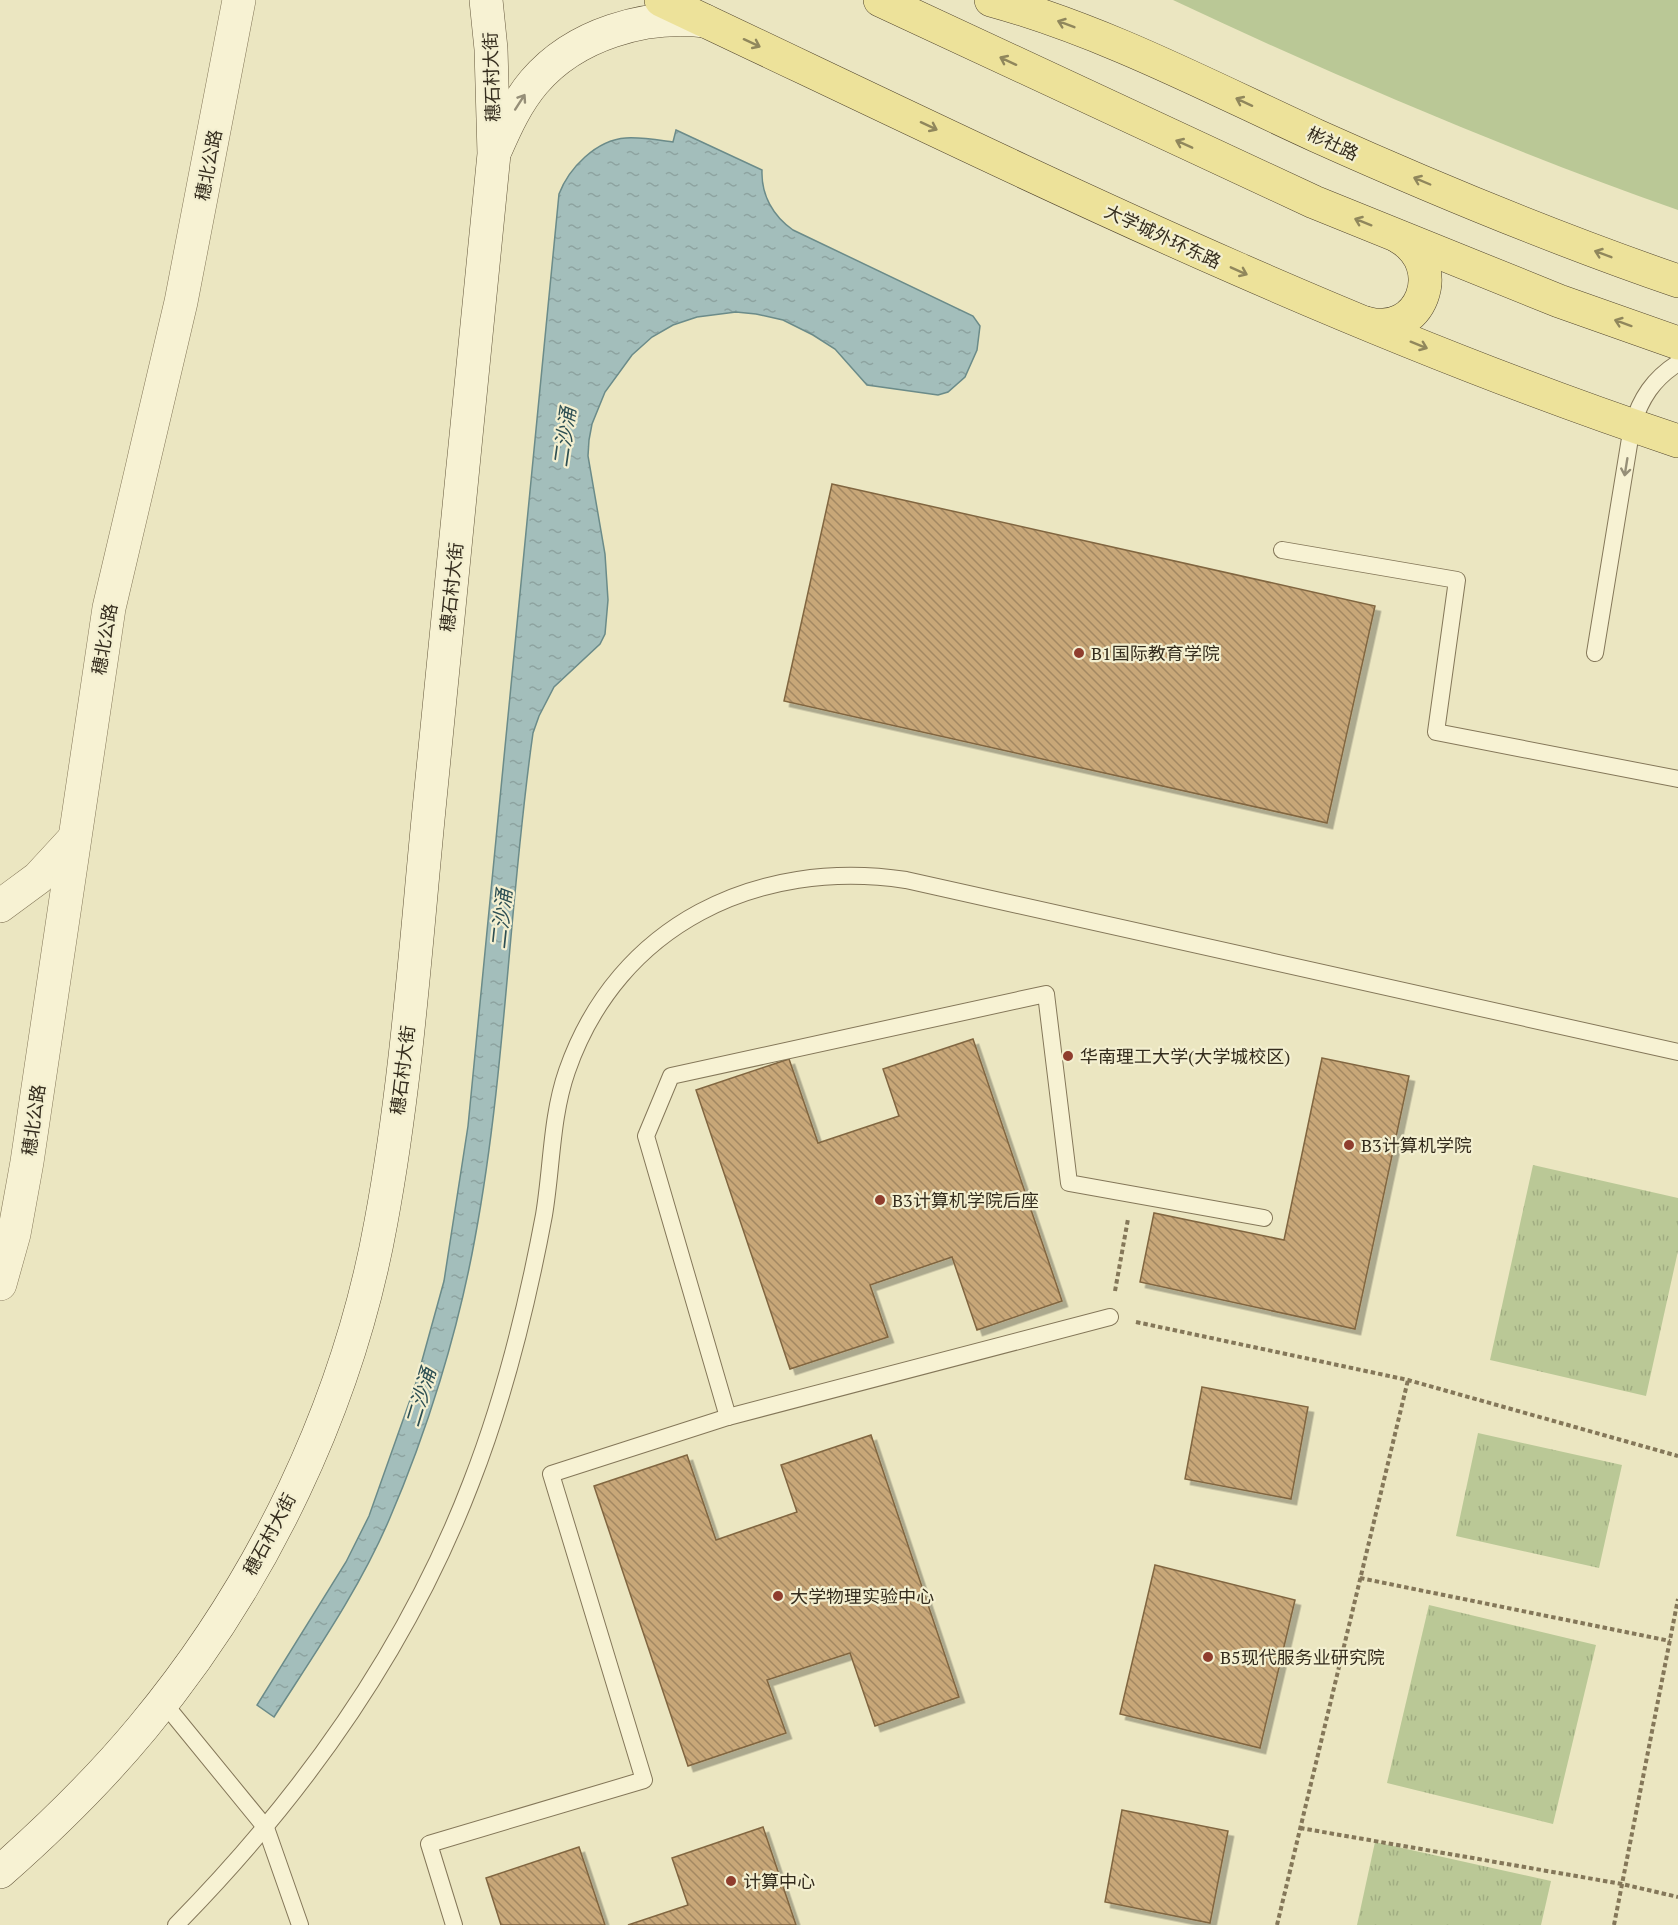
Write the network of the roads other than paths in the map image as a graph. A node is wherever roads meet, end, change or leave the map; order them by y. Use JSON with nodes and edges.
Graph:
{"nodes":[{"id":1,"x":239,"y":0,"type":"edge"},
{"id":2,"x":486,"y":0,"type":"edge"},
{"id":3,"x":661,"y":0,"type":"edge"},
{"id":4,"x":880,"y":0,"type":"edge"},
{"id":5,"x":991,"y":0,"type":"edge"},
{"id":6,"x":705,"y":21,"type":"junction"},
{"id":7,"x":494,"y":154,"type":"junction"},
{"id":8,"x":1395,"y":235,"type":"junction"},
{"id":9,"x":1678,"y":281,"type":"edge"},
{"id":10,"x":1361,"y":321,"type":"junction"},
{"id":11,"x":1678,"y":343,"type":"edge"},
{"id":12,"x":1678,"y":363,"type":"edge"},
{"id":13,"x":1632,"y":426,"type":"junction"},
{"id":14,"x":1678,"y":441,"type":"edge"},
{"id":15,"x":1282,"y":550,"type":"dead end"},
{"id":16,"x":1595,"y":653,"type":"dead end"},
{"id":17,"x":1678,"y":779,"type":"edge"},
{"id":18,"x":73,"y":840,"type":"junction"},
{"id":19,"x":0,"y":906,"type":"edge"},
{"id":20,"x":1678,"y":1052,"type":"edge"},
{"id":21,"x":1264,"y":1218,"type":"dead end"},
{"id":22,"x":0,"y":1284,"type":"edge"},
{"id":23,"x":1110,"y":1317,"type":"road end"},
{"id":24,"x":728,"y":1417,"type":"junction"},
{"id":25,"x":163,"y":1702,"type":"junction"},
{"id":26,"x":267,"y":1828,"type":"junction"},
{"id":27,"x":0,"y":1872,"type":"edge"},
{"id":28,"x":176,"y":1925,"type":"edge"},
{"id":29,"x":300,"y":1925,"type":"edge"},
{"id":30,"x":454,"y":1925,"type":"edge"}],
"edges":[{"from":1,"to":18,"type":"street","name":"穗北公路"},
{"from":2,"to":7,"type":"street","name":"穗石村大街"},
{"from":3,"to":6,"type":"main road","name":"大学城外环东路"},
{"from":8,"to":4,"type":"main road","one_way":true},
{"from":9,"to":5,"type":"main road","name":"彬社路","one_way":true},
{"from":7,"to":6,"type":"street","name":"穗石村大街","one_way":true},
{"from":6,"to":10,"type":"main road","name":"大学城外环东路","one_way":true},
{"from":7,"to":25,"type":"street","name":"穗石村大街"},
{"from":8,"to":10,"type":"main road"},
{"from":11,"to":8,"type":"main road","one_way":true},
{"from":10,"to":13,"type":"main road","name":"大学城外环东路","one_way":true},
{"from":12,"to":13,"type":"lane"},
{"from":13,"to":14,"type":"main road","name":"大学城外环东路"},
{"from":13,"to":16,"type":"lane","one_way":true},
{"from":15,"to":17,"type":"lane"},
{"from":18,"to":19,"type":"street"},
{"from":18,"to":22,"type":"street","name":"穗北公路"},
{"from":20,"to":26,"type":"lane"},
{"from":21,"to":24,"type":"lane"},
{"from":23,"to":24,"type":"lane"},
{"from":24,"to":30,"type":"lane"},
{"from":25,"to":26,"type":"lane"},
{"from":25,"to":27,"type":"street","name":"穗石村大街"},
{"from":26,"to":28,"type":"lane"},
{"from":26,"to":29,"type":"lane"}]}
